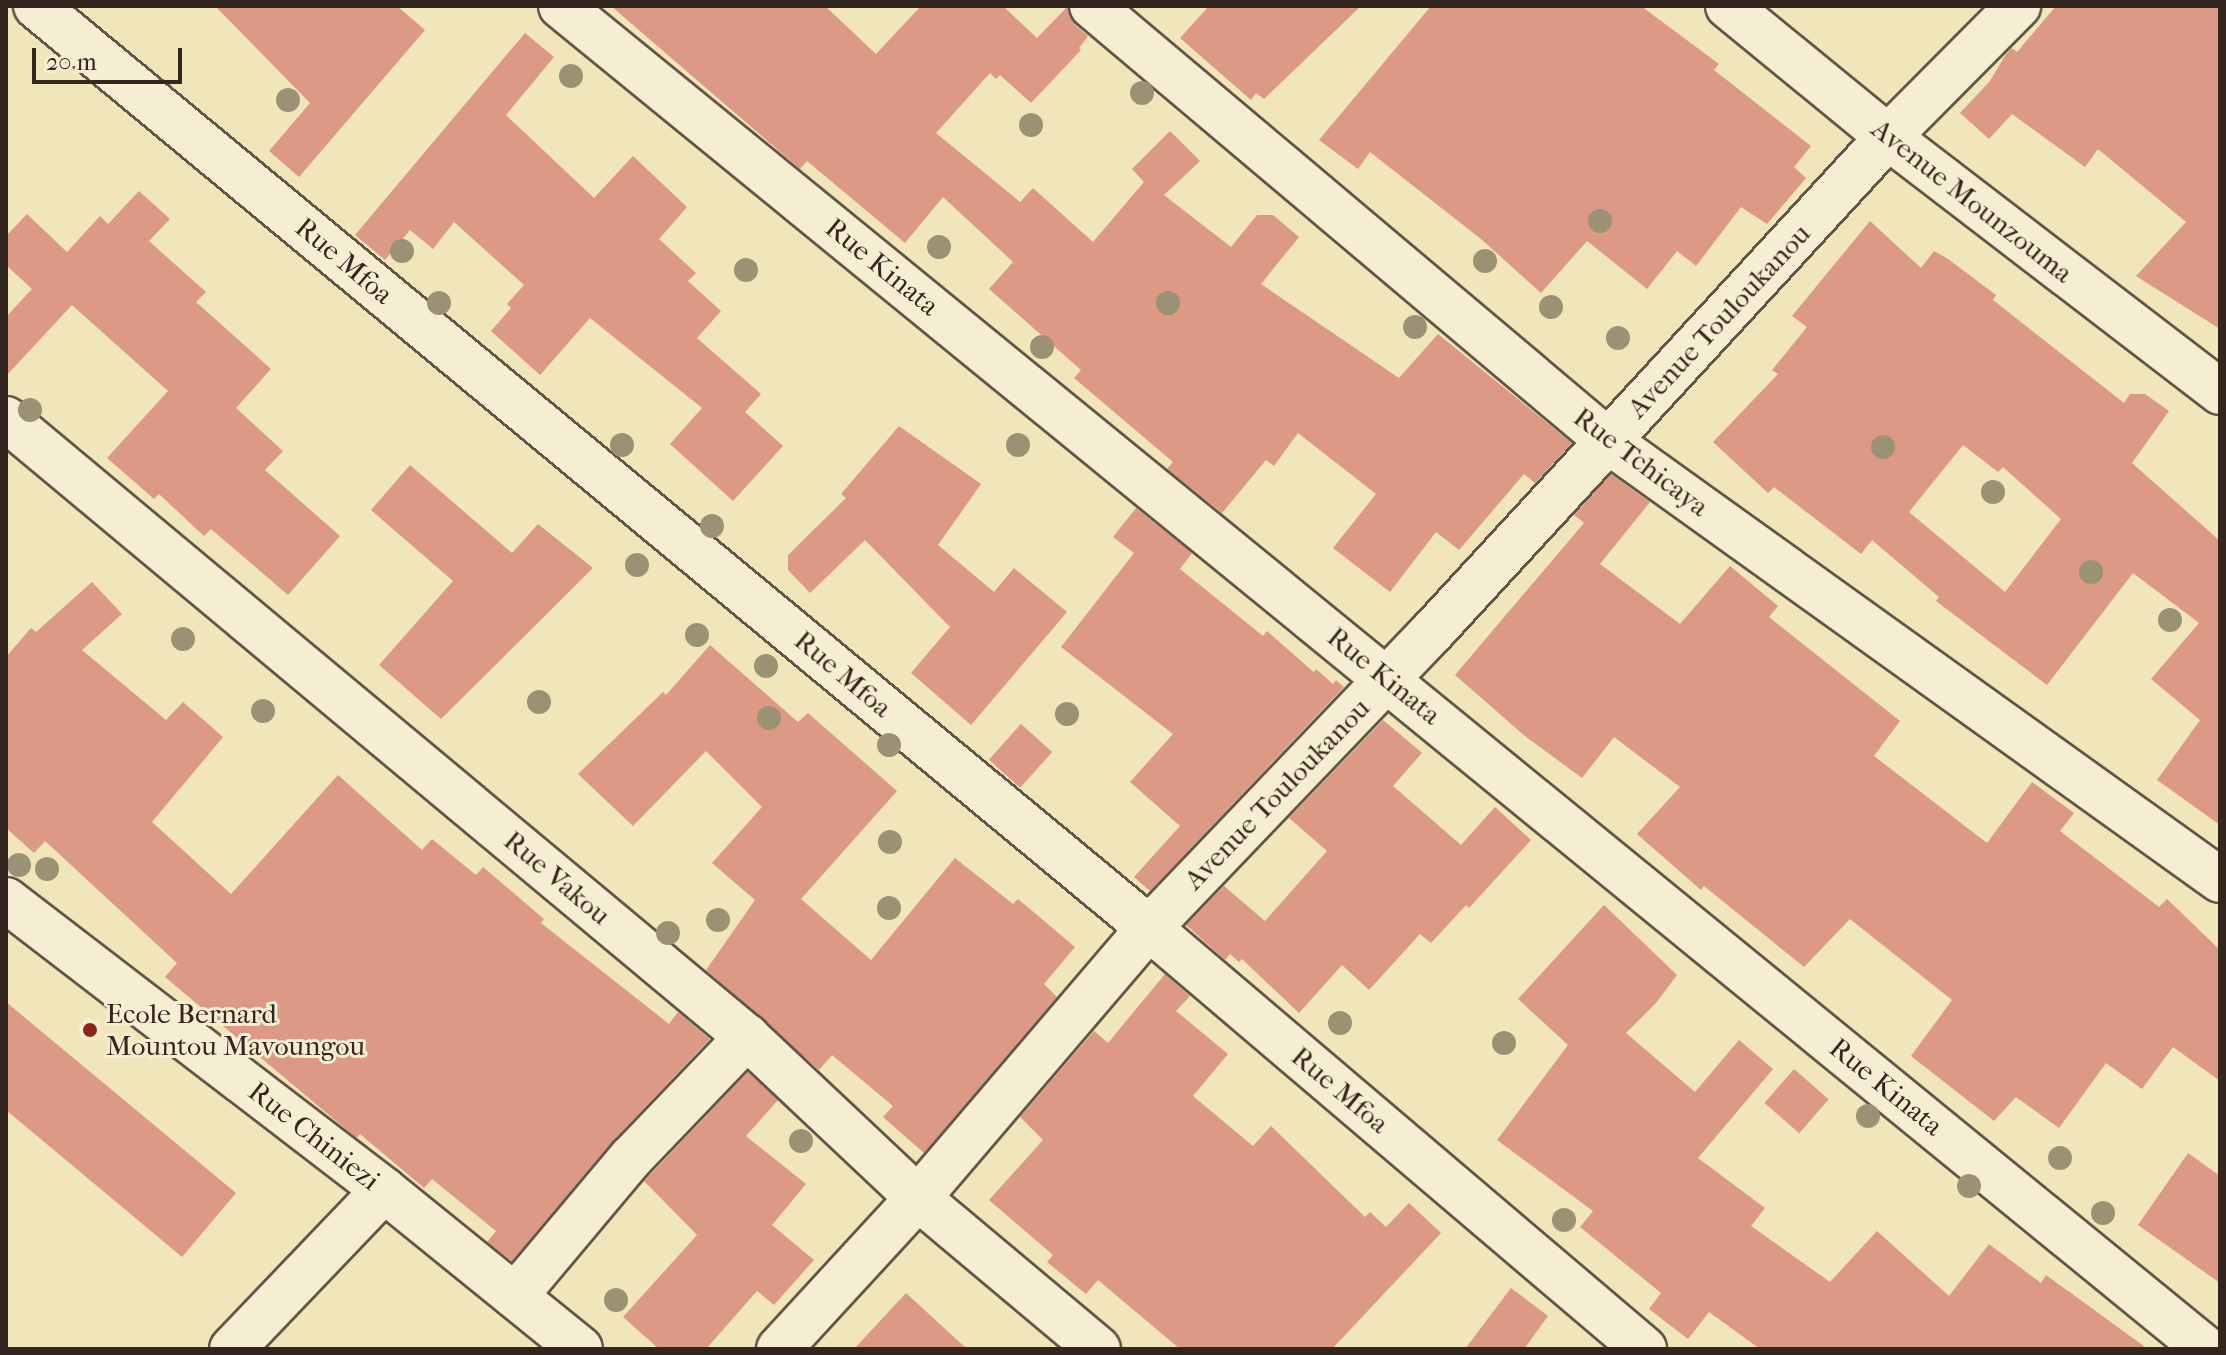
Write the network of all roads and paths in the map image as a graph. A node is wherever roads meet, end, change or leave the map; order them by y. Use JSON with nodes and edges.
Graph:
{"nodes":[{"id":1,"x":36,"y":6,"type":"edge"},
{"id":2,"x":561,"y":6,"type":"edge"},
{"id":3,"x":1092,"y":6,"type":"edge"},
{"id":4,"x":1728,"y":6,"type":"edge"},
{"id":5,"x":2018,"y":6,"type":"edge"},
{"id":6,"x":1888,"y":137,"type":"junction"},
{"id":7,"x":2220,"y":392,"type":"edge"},
{"id":8,"x":6,"y":419,"type":"edge"},
{"id":9,"x":1608,"y":441,"type":"junction"},
{"id":10,"x":1388,"y":679,"type":"junction"},
{"id":11,"x":2220,"y":880,"type":"edge"},
{"id":12,"x":6,"y":900,"type":"edge"},
{"id":13,"x":1149,"y":928,"type":"junction"},
{"id":14,"x":747,"y":1037,"type":"junction"},
{"id":15,"x":384,"y":1190,"type":"junction"},
{"id":16,"x":918,"y":1198,"type":"junction"},
{"id":17,"x":515,"y":1296,"type":"junction"},
{"id":18,"x":232,"y":1349,"type":"edge"},
{"id":19,"x":580,"y":1349,"type":"edge"},
{"id":20,"x":779,"y":1349,"type":"edge"},
{"id":21,"x":1098,"y":1349,"type":"edge"},
{"id":22,"x":1644,"y":1349,"type":"edge"},
{"id":23,"x":2206,"y":1349,"type":"edge"}],
"edges":[{"from":1,"to":13,"type":"street","name":"Rue Mfoa"},
{"from":2,"to":10,"type":"street","name":"Rue Kinata"},
{"from":3,"to":9,"type":"street","name":"Rue Tchicaya"},
{"from":4,"to":6,"type":"street","name":"Avenue Mounzouma"},
{"from":5,"to":6,"type":"street","name":"Avenue Touloukanou"},
{"from":6,"to":7,"type":"street","name":"Avenue Mounzouma"},
{"from":6,"to":9,"type":"street","name":"Avenue Touloukanou"},
{"from":8,"to":14,"type":"street","name":"Rue Vakou"},
{"from":9,"to":10,"type":"street","name":"Avenue Touloukanou"},
{"from":9,"to":11,"type":"street","name":"Rue Tchicaya"},
{"from":10,"to":13,"type":"street","name":"Avenue Touloukanou"},
{"from":10,"to":23,"type":"street","name":"Rue Kinata"},
{"from":12,"to":15,"type":"street","name":"Rue Chiniezi"},
{"from":13,"to":16,"type":"street","name":"Avenue Touloukanou"},
{"from":13,"to":22,"type":"street","name":"Rue Mfoa"},
{"from":14,"to":16,"type":"street","name":"Rue Vakou"},
{"from":14,"to":17,"type":"street"},
{"from":15,"to":17,"type":"street","name":"Rue Chiniezi"},
{"from":15,"to":18,"type":"street"},
{"from":16,"to":20,"type":"street","name":"Avenue Touloukanou"},
{"from":16,"to":21,"type":"street","name":"Rue Vakou"},
{"from":17,"to":19,"type":"street","name":"Rue Chiniezi"}]}
